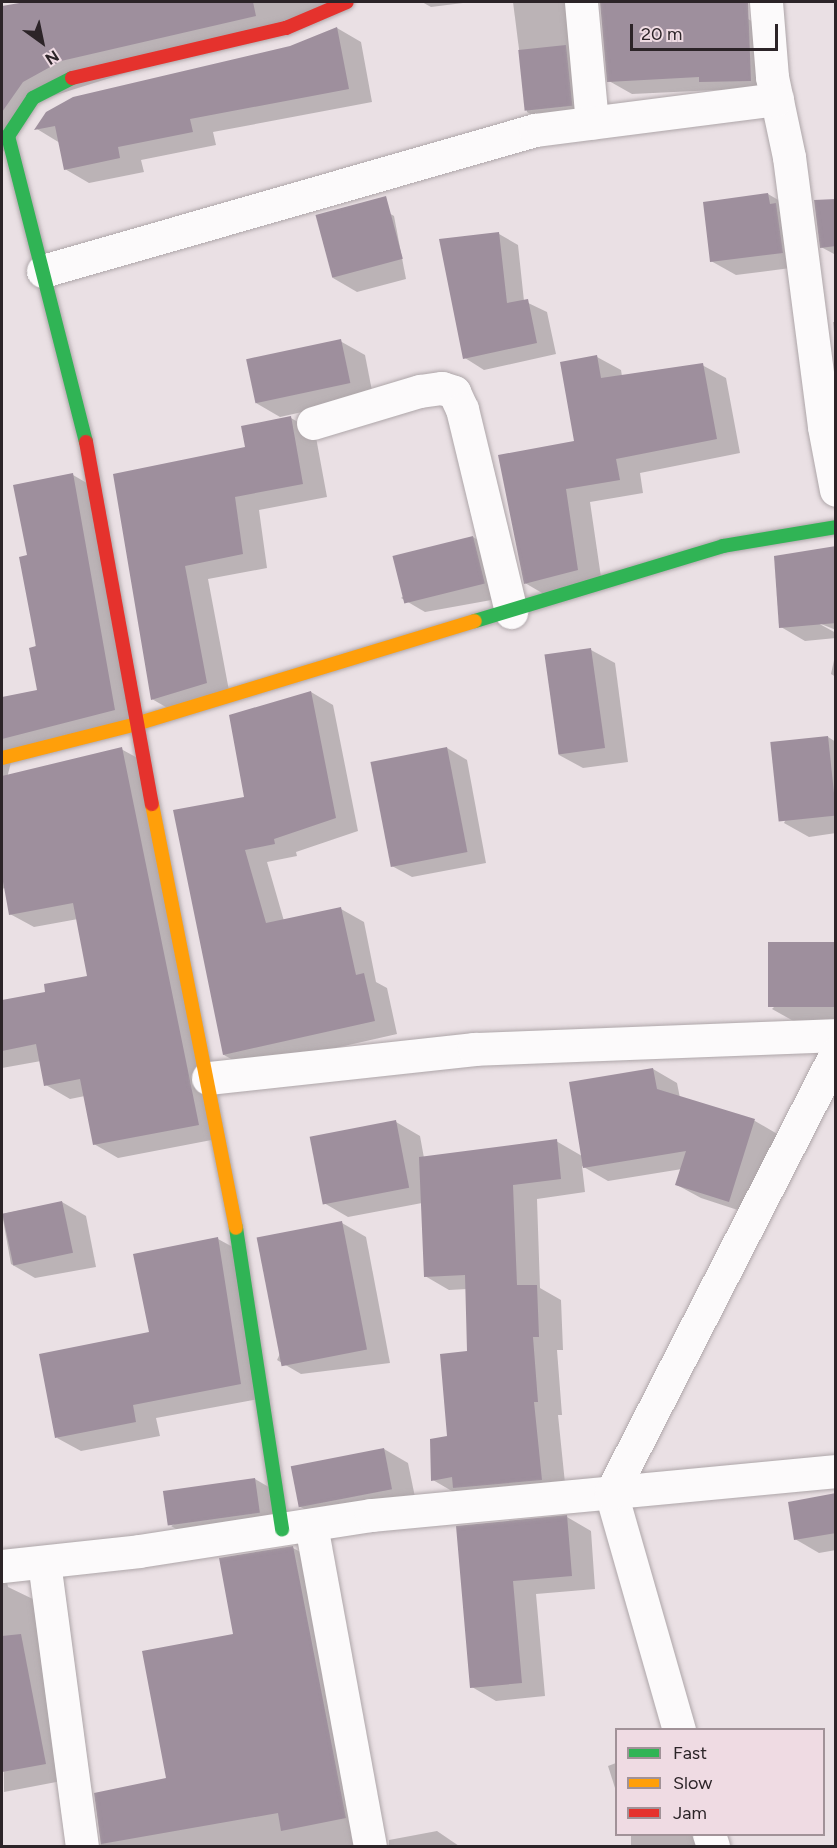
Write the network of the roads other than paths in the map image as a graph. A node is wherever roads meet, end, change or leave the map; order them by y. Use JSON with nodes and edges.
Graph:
{"nodes":[{"id":1,"x":347,"y":2,"type":"edge"},
{"id":2,"x":581,"y":2,"type":"edge"},
{"id":3,"x":766,"y":2,"type":"edge"},
{"id":4,"x":777,"y":99,"type":"junction"},
{"id":5,"x":592,"y":122,"type":"junction"},
{"id":6,"x":43,"y":271,"type":"junction"},
{"id":7,"x":313,"y":423,"type":"dead end"},
{"id":8,"x":836,"y":490,"type":"edge"},
{"id":9,"x":836,"y":527,"type":"edge"},
{"id":10,"x":511,"y":612,"type":"junction"},
{"id":11,"x":136,"y":724,"type":"junction"},
{"id":12,"x":2,"y":758,"type":"edge"},
{"id":13,"x":836,"y":1035,"type":"edge"},
{"id":14,"x":836,"y":1053,"type":"edge"},
{"id":15,"x":208,"y":1078,"type":"junction"},
{"id":16,"x":836,"y":1472,"type":"edge"},
{"id":17,"x":611,"y":1492,"type":"junction"},
{"id":18,"x":297,"y":1527,"type":"junction"},
{"id":19,"x":44,"y":1562,"type":"junction"},
{"id":20,"x":2,"y":1566,"type":"edge"},
{"id":21,"x":678,"y":1728,"type":"edge"},
{"id":22,"x":82,"y":1846,"type":"edge"},
{"id":23,"x":370,"y":1846,"type":"edge"}],
"edges":[{"from":1,"to":6,"type":"street"},
{"from":2,"to":5,"type":"street"},
{"from":3,"to":4,"type":"street"},
{"from":4,"to":5,"type":"street"},
{"from":4,"to":8,"type":"street"},
{"from":5,"to":6,"type":"street"},
{"from":6,"to":11,"type":"street"},
{"from":7,"to":10,"type":"street"},
{"from":9,"to":10,"type":"street"},
{"from":10,"to":11,"type":"street"},
{"from":11,"to":12,"type":"street"},
{"from":11,"to":15,"type":"street"},
{"from":13,"to":15,"type":"street"},
{"from":14,"to":17,"type":"street"},
{"from":15,"to":18,"type":"street"},
{"from":16,"to":17,"type":"street"},
{"from":17,"to":18,"type":"street"},
{"from":17,"to":21,"type":"street"},
{"from":18,"to":19,"type":"street"},
{"from":18,"to":23,"type":"street"},
{"from":19,"to":20,"type":"street"},
{"from":19,"to":22,"type":"street"}]}
